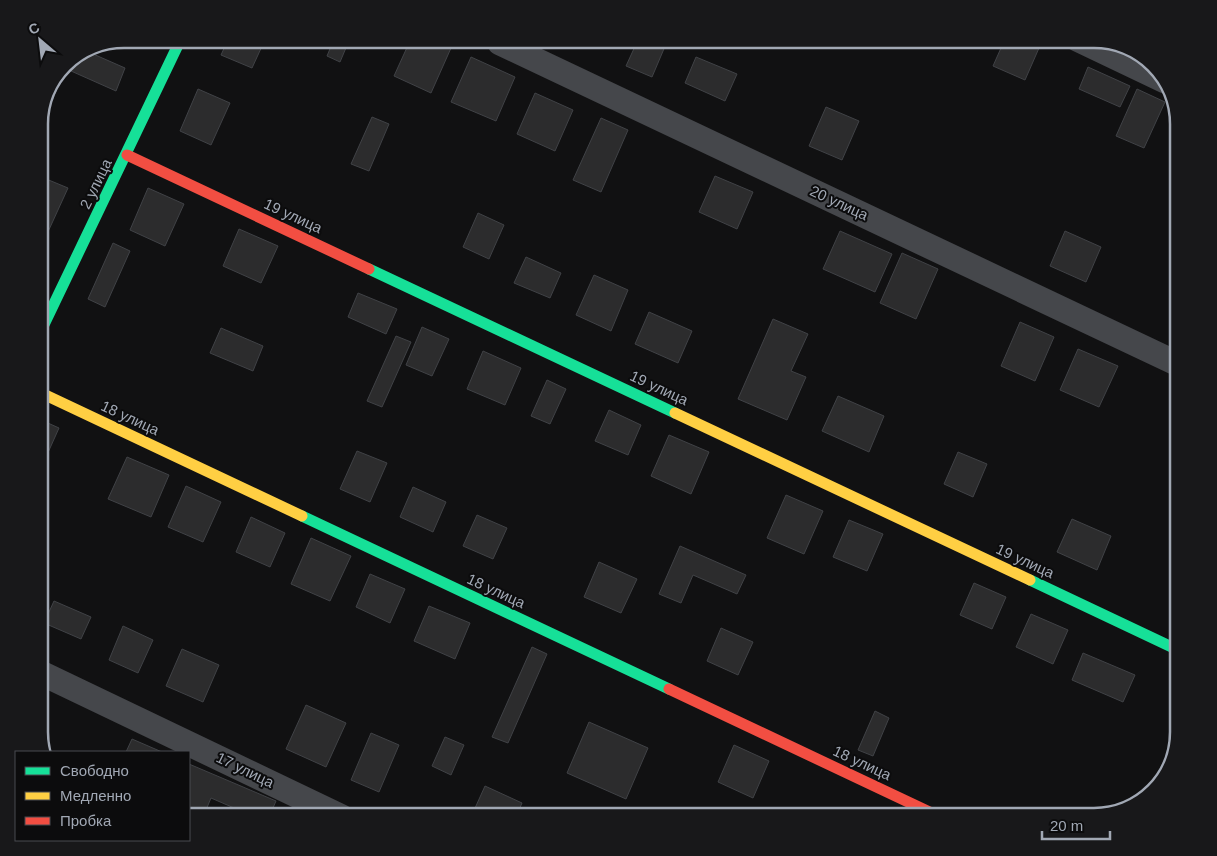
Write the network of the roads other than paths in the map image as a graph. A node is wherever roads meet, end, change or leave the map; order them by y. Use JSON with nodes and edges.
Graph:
{"nodes":[{"id":1,"x":176,"y":48,"type":"edge"},
{"id":2,"x":513,"y":48,"type":"edge"},
{"id":3,"x":1096,"y":48,"type":"edge"},
{"id":4,"x":1153,"y":75,"type":"edge"},
{"id":5,"x":127,"y":155,"type":"junction"},
{"id":6,"x":48,"y":316,"type":"edge"},
{"id":7,"x":1170,"y":360,"type":"edge"},
{"id":8,"x":48,"y":396,"type":"edge"},
{"id":9,"x":1170,"y":646,"type":"edge"},
{"id":10,"x":48,"y":676,"type":"edge"},
{"id":11,"x":323,"y":808,"type":"edge"},
{"id":12,"x":911,"y":808,"type":"edge"}],
"edges":[{"from":1,"to":5,"type":"street","name":"2 улица"},
{"from":2,"to":7,"type":"street","name":"20 улица"},
{"from":3,"to":4,"type":"street"},
{"from":5,"to":6,"type":"street","name":"2 улица"},
{"from":5,"to":9,"type":"street","name":"19 улица"},
{"from":8,"to":12,"type":"street","name":"18 улица"},
{"from":10,"to":11,"type":"street","name":"17 улица"}]}
